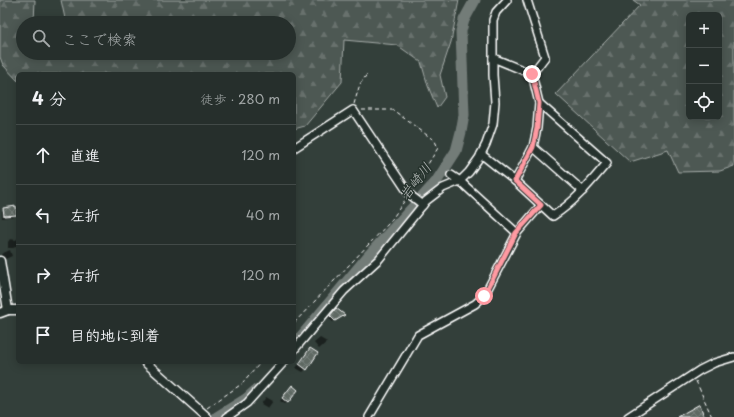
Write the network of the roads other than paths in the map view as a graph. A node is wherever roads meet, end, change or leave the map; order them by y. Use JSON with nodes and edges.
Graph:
{"nodes":[{"id":1,"x":507,"y":0,"type":"edge"},
{"id":2,"x":527,"y":0,"type":"edge"},
{"id":3,"x":493,"y":58,"type":"junction"},
{"id":4,"x":532,"y":74,"type":"junction"},
{"id":5,"x":539,"y":103,"type":"junction"},
{"id":6,"x":296,"y":147,"type":"edge"},
{"id":7,"x":533,"y":147,"type":"junction"},
{"id":8,"x":481,"y":154,"type":"junction"},
{"id":9,"x":451,"y":175,"type":"dead end"},
{"id":10,"x":460,"y":181,"type":"junction"},
{"id":11,"x":515,"y":181,"type":"junction"},
{"id":12,"x":583,"y":191,"type":"junction"},
{"id":13,"x":423,"y":205,"type":"junction"},
{"id":14,"x":541,"y":205,"type":"junction"},
{"id":15,"x":516,"y":233,"type":"junction"},
{"id":16,"x":0,"y":261,"type":"edge"},
{"id":17,"x":16,"y":310,"type":"edge"},
{"id":18,"x":4,"y":311,"type":"edge"},
{"id":19,"x":296,"y":348,"type":"edge"},
{"id":20,"x":734,"y":357,"type":"edge"},
{"id":21,"x":147,"y":364,"type":"edge"},
{"id":22,"x":282,"y":364,"type":"edge"},
{"id":23,"x":204,"y":415,"type":"edge"},
{"id":24,"x":226,"y":417,"type":"edge"},
{"id":25,"x":369,"y":417,"type":"edge"},
{"id":26,"x":628,"y":417,"type":"edge"}],
"edges":[{"from":1,"to":3,"type":"street"},
{"from":2,"to":4,"type":"street"},
{"from":3,"to":4,"type":"street"},
{"from":3,"to":8,"type":"street"},
{"from":4,"to":5,"type":"street"},
{"from":5,"to":7,"type":"street"},
{"from":5,"to":12,"type":"street"},
{"from":6,"to":13,"type":"street"},
{"from":7,"to":11,"type":"street"},
{"from":7,"to":12,"type":"street"},
{"from":8,"to":10,"type":"street"},
{"from":8,"to":11,"type":"street"},
{"from":9,"to":10,"type":"street"},
{"from":10,"to":13,"type":"street"},
{"from":10,"to":15,"type":"street"},
{"from":11,"to":14,"type":"street"},
{"from":12,"to":14,"type":"street"},
{"from":13,"to":19,"type":"street"},
{"from":14,"to":15,"type":"street"},
{"from":15,"to":25,"type":"street"},
{"from":16,"to":18,"type":"street"},
{"from":17,"to":18,"type":"street"},
{"from":20,"to":26,"type":"street"},
{"from":21,"to":23,"type":"street"},
{"from":22,"to":24,"type":"street"}]}
